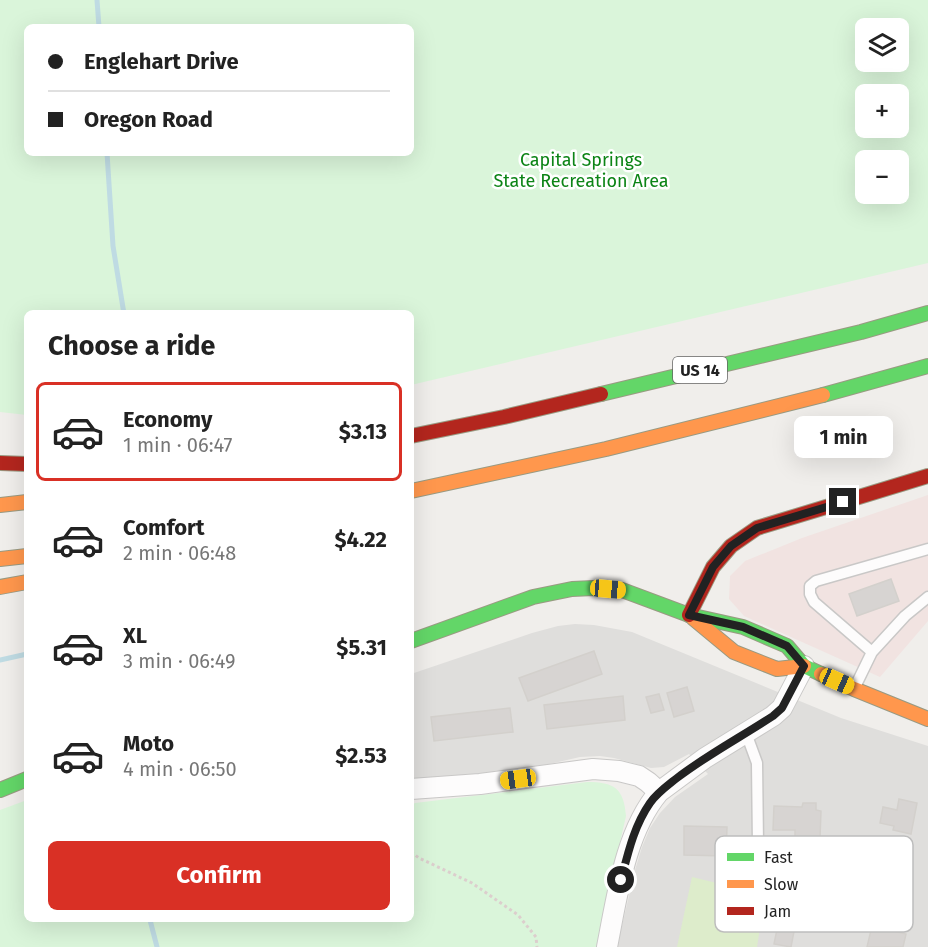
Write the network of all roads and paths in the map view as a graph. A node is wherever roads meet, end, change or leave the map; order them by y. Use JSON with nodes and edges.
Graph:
{"nodes":[{"id":1,"x":928,"y":313,"type":"edge"},
{"id":2,"x":928,"y":366,"type":"edge"},
{"id":3,"x":414,"y":433,"type":"edge"},
{"id":4,"x":0,"y":463,"type":"edge"},
{"id":5,"x":24,"y":464,"type":"edge"},
{"id":6,"x":928,"y":476,"type":"edge"},
{"id":7,"x":414,"y":491,"type":"edge"},
{"id":8,"x":24,"y":502,"type":"edge"},
{"id":9,"x":0,"y":505,"type":"edge"},
{"id":10,"x":928,"y":549,"type":"edge"},
{"id":11,"x":24,"y":556,"type":"edge"},
{"id":12,"x":0,"y":559,"type":"edge"},
{"id":13,"x":24,"y":583,"type":"edge"},
{"id":14,"x":0,"y":587,"type":"edge"},
{"id":15,"x":928,"y":597,"type":"edge"},
{"id":16,"x":689,"y":615,"type":"junction"},
{"id":17,"x":414,"y":640,"type":"edge"},
{"id":18,"x":872,"y":652,"type":"junction"},
{"id":19,"x":804,"y":666,"type":"junction"},
{"id":20,"x":854,"y":689,"type":"junction"},
{"id":21,"x":928,"y":719,"type":"edge"},
{"id":22,"x":746,"y":734,"type":"junction"},
{"id":23,"x":24,"y":780,"type":"edge"},
{"id":24,"x":414,"y":789,"type":"edge"},
{"id":25,"x":0,"y":790,"type":"edge"},
{"id":26,"x":659,"y":792,"type":"junction"},
{"id":27,"x":758,"y":836,"type":"edge"},
{"id":28,"x":414,"y":854,"type":"edge"},
{"id":29,"x":537,"y":947,"type":"edge"},
{"id":30,"x":607,"y":947,"type":"edge"}],
"edges":[{"from":1,"to":3,"type":"main road","number":"US 14"},
{"from":2,"to":7,"type":"main road"},
{"from":4,"to":5,"type":"main road"},
{"from":6,"to":16,"type":"main road"},
{"from":8,"to":9,"type":"main road"},
{"from":10,"to":18,"type":"lane"},
{"from":11,"to":12,"type":"main road"},
{"from":13,"to":14,"type":"main road"},
{"from":15,"to":18,"type":"lane"},
{"from":16,"to":17,"type":"main road"},
{"from":16,"to":19,"type":"main road"},
{"from":16,"to":19,"type":"main road"},
{"from":18,"to":20,"type":"lane"},
{"from":19,"to":20,"type":"main road"},
{"from":19,"to":22,"type":"street"},
{"from":20,"to":21,"type":"main road"},
{"from":22,"to":26,"type":"street"},
{"from":22,"to":27,"type":"lane"},
{"from":23,"to":25,"type":"main road"},
{"from":24,"to":26,"type":"street"},
{"from":26,"to":30,"type":"street"},
{"from":28,"to":29,"type":"path"}]}
